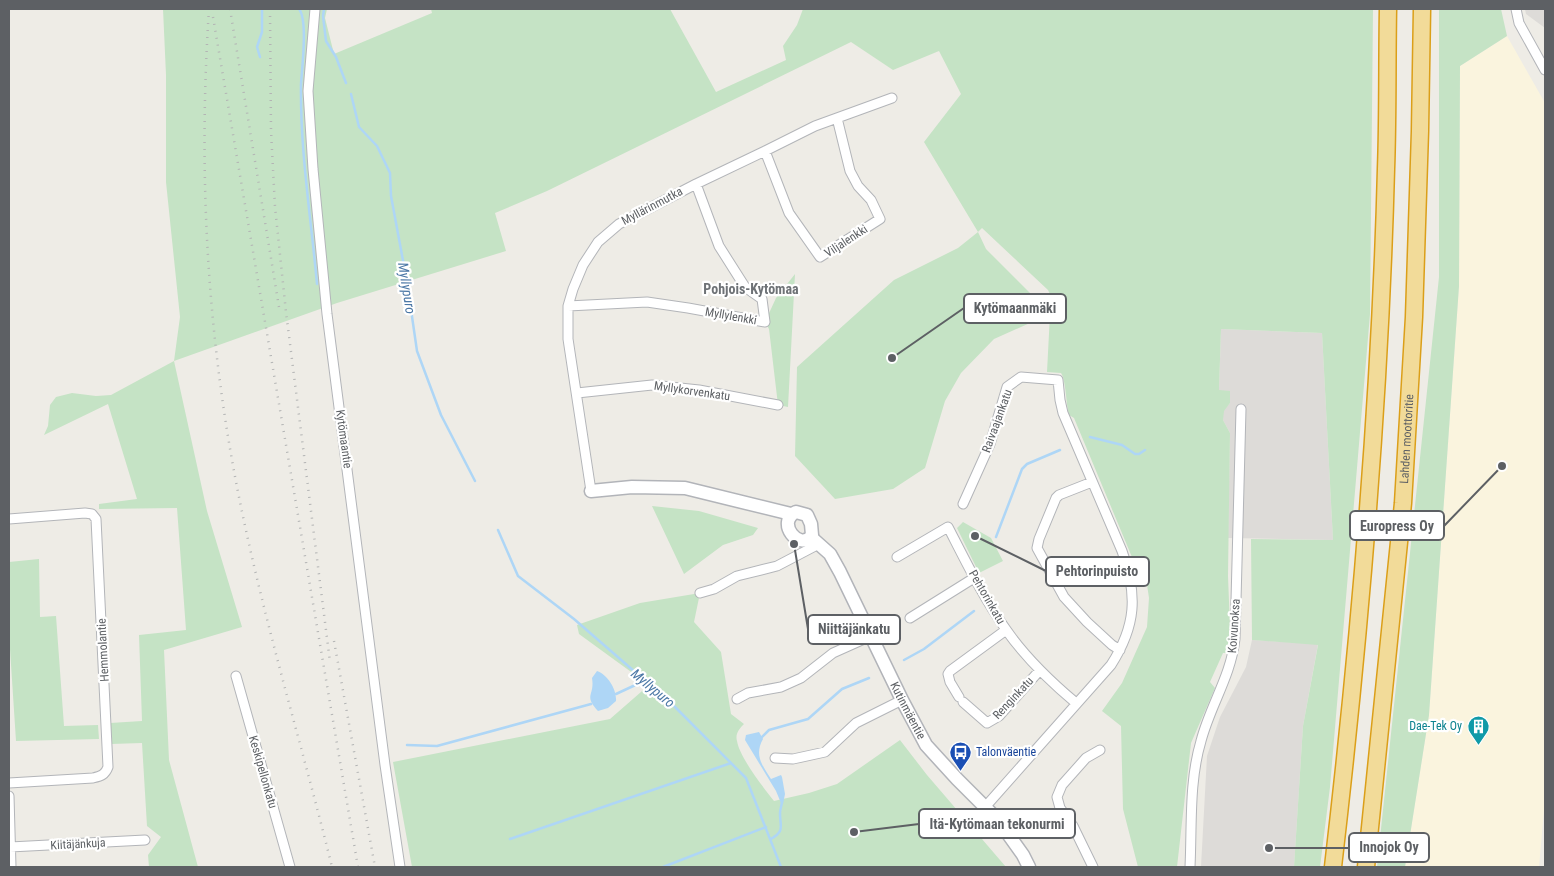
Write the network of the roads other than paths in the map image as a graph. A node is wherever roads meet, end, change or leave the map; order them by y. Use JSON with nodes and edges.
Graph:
{"nodes":[{"id":1,"x":314,"y":9,"type":"edge"},
{"id":2,"x":1388,"y":9,"type":"edge"},
{"id":3,"x":1422,"y":9,"type":"edge"},
{"id":4,"x":1516,"y":9,"type":"edge"},
{"id":5,"x":1545,"y":70,"type":"edge"},
{"id":6,"x":892,"y":98,"type":"dead end"},
{"id":7,"x":837,"y":118,"type":"junction"},
{"id":8,"x":765,"y":151,"type":"junction"},
{"id":9,"x":696,"y":184,"type":"junction"},
{"id":10,"x":568,"y":306,"type":"junction"},
{"id":11,"x":577,"y":393,"type":"junction"},
{"id":12,"x":778,"y":405,"type":"dead end"},
{"id":13,"x":1241,"y":409,"type":"dead end"},
{"id":14,"x":1092,"y":482,"type":"junction"},
{"id":15,"x":591,"y":491,"type":"joint"},
{"id":16,"x":963,"y":504,"type":"dead end"},
{"id":17,"x":791,"y":514,"type":"junction"},
{"id":18,"x":9,"y":519,"type":"edge"},
{"id":19,"x":815,"y":541,"type":"junction"},
{"id":20,"x":897,"y":557,"type":"dead end"},
{"id":21,"x":974,"y":578,"type":"junction"},
{"id":22,"x":700,"y":593,"type":"dead end"},
{"id":23,"x":910,"y":618,"type":"dead end"},
{"id":24,"x":1006,"y":630,"type":"junction"},
{"id":25,"x":871,"y":636,"type":"junction"},
{"id":26,"x":1120,"y":650,"type":"junction"},
{"id":27,"x":1040,"y":670,"type":"junction"},
{"id":28,"x":236,"y":676,"type":"dead end"},
{"id":29,"x":737,"y":699,"type":"dead end"},
{"id":30,"x":902,"y":700,"type":"junction"},
{"id":31,"x":1076,"y":703,"type":"junction"},
{"id":32,"x":1100,"y":750,"type":"dead end"},
{"id":33,"x":775,"y":758,"type":"dead end"},
{"id":34,"x":9,"y":783,"type":"edge"},
{"id":35,"x":9,"y":796,"type":"edge"},
{"id":36,"x":986,"y":806,"type":"junction"},
{"id":37,"x":9,"y":816,"type":"edge"},
{"id":38,"x":145,"y":840,"type":"dead end"},
{"id":39,"x":10,"y":847,"type":"junction"},
{"id":40,"x":11,"y":867,"type":"edge"},
{"id":41,"x":290,"y":867,"type":"edge"},
{"id":42,"x":400,"y":867,"type":"edge"},
{"id":43,"x":1028,"y":867,"type":"edge"},
{"id":44,"x":1092,"y":867,"type":"edge"},
{"id":45,"x":1190,"y":867,"type":"edge"},
{"id":46,"x":1334,"y":867,"type":"edge"},
{"id":47,"x":1366,"y":867,"type":"edge"}],
"edges":[{"from":1,"to":42,"type":"street","name":"Kytömaantie"},
{"from":2,"to":46,"type":"highway"},
{"from":3,"to":47,"type":"highway","name":"Lahden moottoritie"},
{"from":4,"to":5,"type":"street"},
{"from":6,"to":7,"type":"street","name":"Myllärinmutka"},
{"from":7,"to":8,"type":"street","name":"Myllärinmutka"},
{"from":7,"to":8,"type":"street","name":"Viljalenkki"},
{"from":8,"to":9,"type":"street","name":"Myllärinmutka"},
{"from":9,"to":10,"type":"street","name":"Myllärinmutka"},
{"from":9,"to":10,"type":"street","name":"Myllylenkki"},
{"from":10,"to":11,"type":"street","name":"Myllärinmutka"},
{"from":11,"to":12,"type":"street","name":"Myllykorvenkatu"},
{"from":11,"to":15,"type":"street","name":"Myllärinmutka"},
{"from":13,"to":45,"type":"street","name":"Koivunoksa"},
{"from":14,"to":16,"type":"street","name":"Raivaajankatu"},
{"from":14,"to":26,"type":"street"},
{"from":14,"to":26,"type":"street"},
{"from":15,"to":17,"type":"street","name":"Kutinmäentie"},
{"from":17,"to":19,"type":"street","name":"Kutinmäentie"},
{"from":17,"to":19,"type":"street"},
{"from":18,"to":34,"type":"street","name":"Hemmolantie"},
{"from":19,"to":22,"type":"street"},
{"from":19,"to":25,"type":"street","name":"Kutinmäentie"},
{"from":20,"to":21,"type":"street","name":"Pehtorinkatu"},
{"from":21,"to":23,"type":"street"},
{"from":21,"to":24,"type":"street","name":"Pehtorinkatu"},
{"from":24,"to":27,"type":"street","name":"Pehtorinkatu"},
{"from":24,"to":27,"type":"street","name":"Renginkatu"},
{"from":25,"to":29,"type":"street"},
{"from":25,"to":30,"type":"street","name":"Kutinmäentie"},
{"from":26,"to":31,"type":"street"},
{"from":27,"to":31,"type":"street","name":"Pehtorinkatu"},
{"from":28,"to":41,"type":"street","name":"Keskipellonkatu"},
{"from":30,"to":33,"type":"street"},
{"from":30,"to":36,"type":"street","name":"Kutinmäentie"},
{"from":31,"to":36,"type":"street"},
{"from":32,"to":44,"type":"street"},
{"from":35,"to":37,"type":"street"},
{"from":36,"to":43,"type":"street","name":"Kutinmäentie"},
{"from":37,"to":39,"type":"street"},
{"from":38,"to":39,"type":"street","name":"Kiitäjänkuja"},
{"from":39,"to":40,"type":"street"}]}
